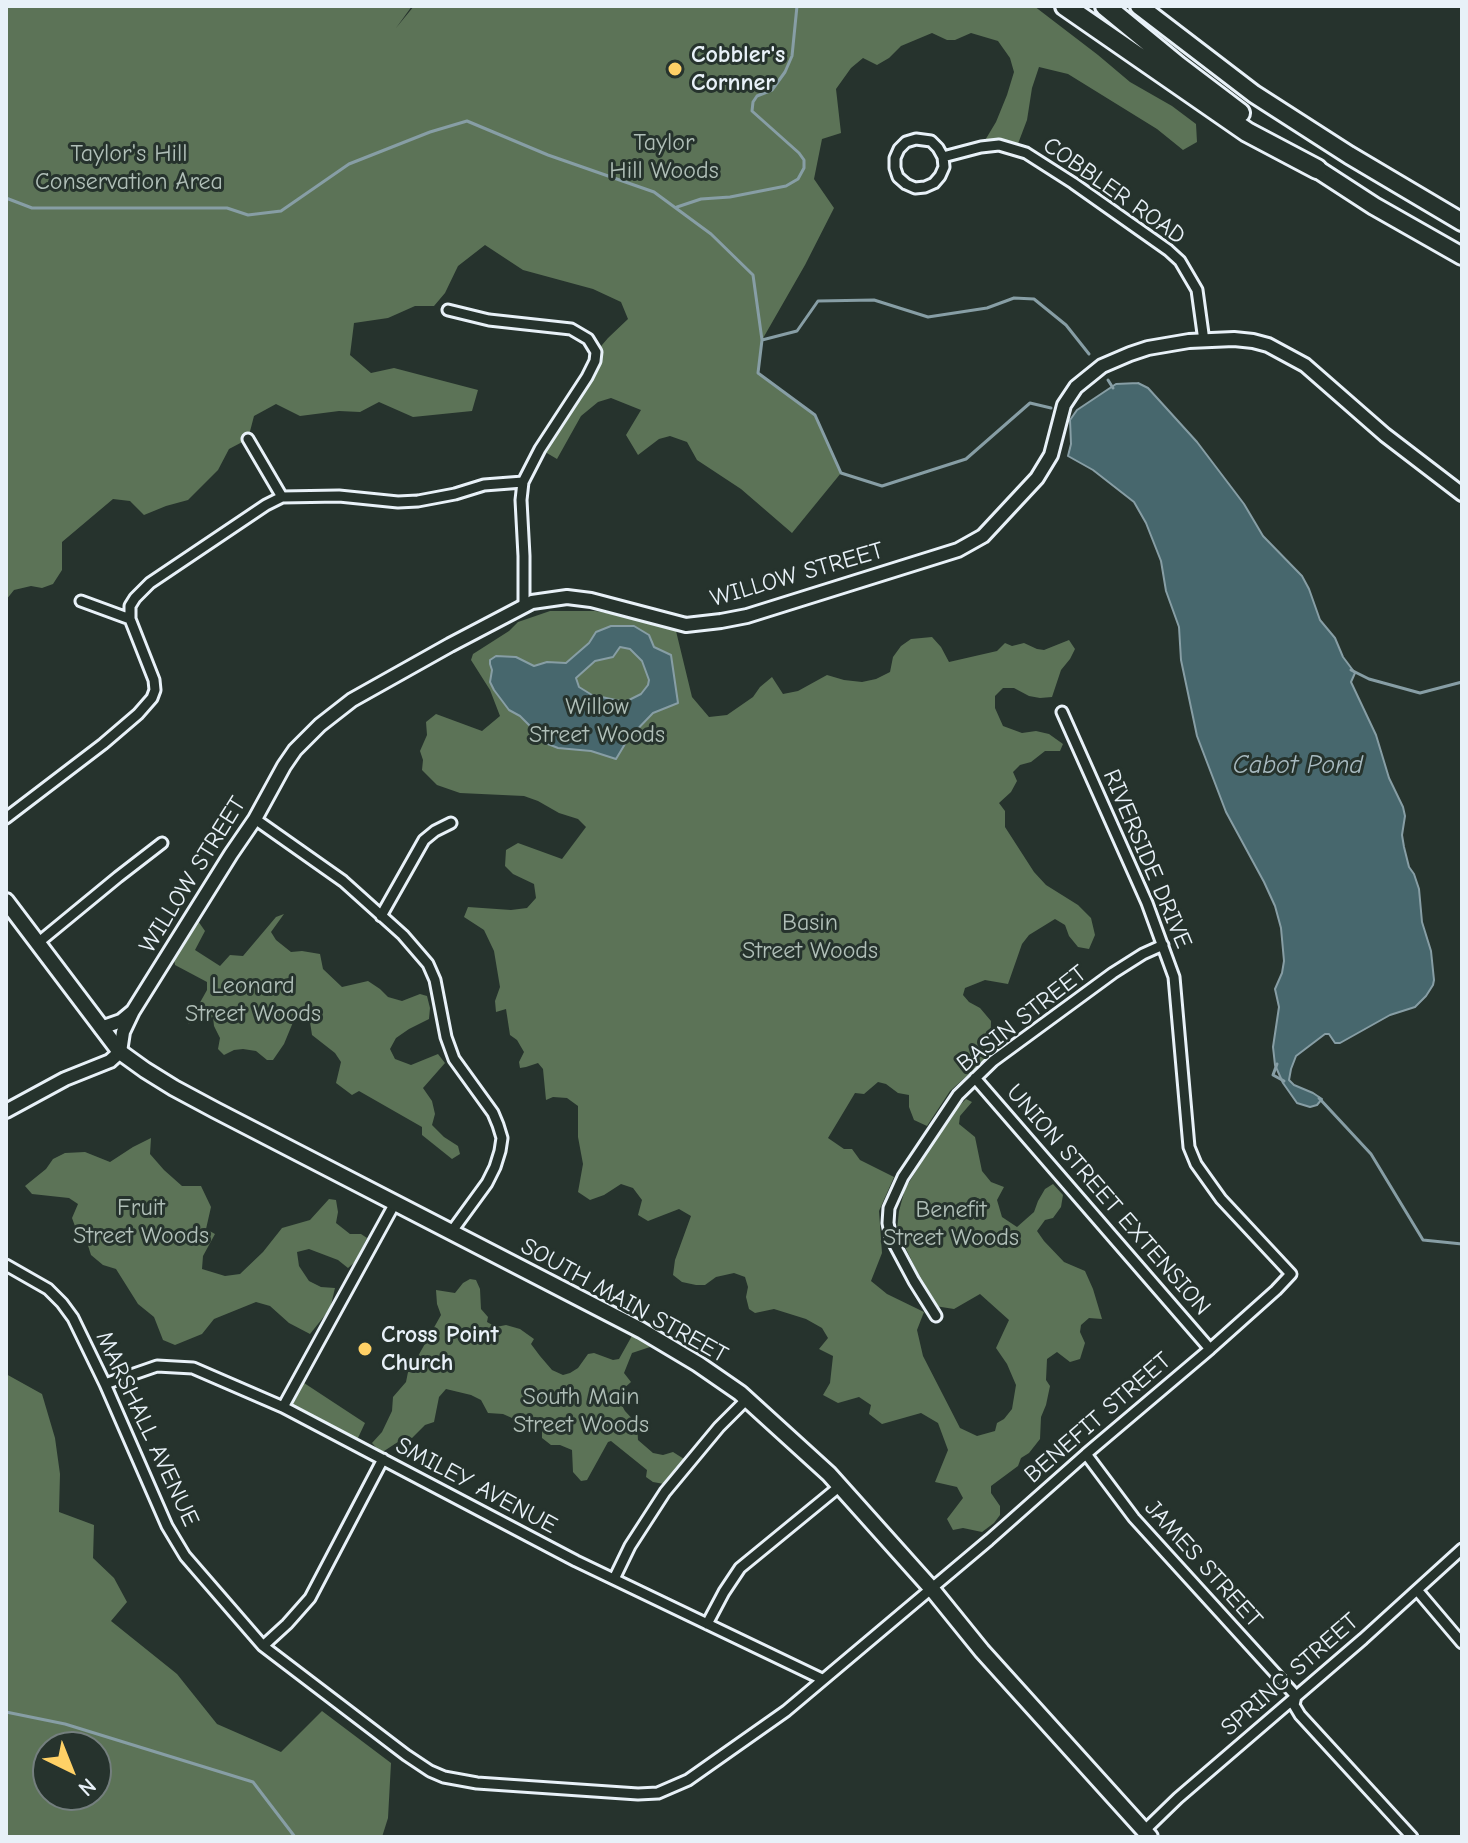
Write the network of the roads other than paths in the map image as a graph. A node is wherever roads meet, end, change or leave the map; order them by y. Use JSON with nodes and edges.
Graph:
{"nodes":[{"id":1,"x":1065,"y":6,"type":"edge"},
{"id":2,"x":1105,"y":6,"type":"edge"},
{"id":3,"x":1139,"y":6,"type":"edge"},
{"id":4,"x":943,"y":157,"type":"junction"},
{"id":5,"x":1317,"y":169,"type":"junction"},
{"id":6,"x":1462,"y":222,"type":"edge"},
{"id":7,"x":1462,"y":256,"type":"edge"},
{"id":8,"x":448,"y":310,"type":"dead end"},
{"id":9,"x":1204,"y":341,"type":"junction"},
{"id":10,"x":248,"y":439,"type":"dead end"},
{"id":11,"x":523,"y":482,"type":"junction"},
{"id":12,"x":1462,"y":494,"type":"edge"},
{"id":13,"x":282,"y":497,"type":"junction"},
{"id":14,"x":81,"y":601,"type":"dead end"},
{"id":15,"x":524,"y":606,"type":"junction"},
{"id":16,"x":130,"y":619,"type":"junction"},
{"id":17,"x":1062,"y":712,"type":"dead end"},
{"id":18,"x":6,"y":818,"type":"edge"},
{"id":19,"x":255,"y":819,"type":"junction"},
{"id":20,"x":451,"y":823,"type":"dead end"},
{"id":21,"x":162,"y":843,"type":"dead end"},
{"id":22,"x":6,"y":901,"type":"edge"},
{"id":23,"x":381,"y":916,"type":"junction"},
{"id":24,"x":39,"y":942,"type":"junction"},
{"id":25,"x":1163,"y":945,"type":"junction"},
{"id":26,"x":133,"y":1011,"type":"junction"},
{"id":27,"x":101,"y":1028,"type":"junction"},
{"id":28,"x":120,"y":1052,"type":"junction"},
{"id":29,"x":975,"y":1078,"type":"junction"},
{"id":30,"x":6,"y":1111,"type":"edge"},
{"id":31,"x":395,"y":1203,"type":"junction"},
{"id":32,"x":452,"y":1231,"type":"junction"},
{"id":33,"x":6,"y":1265,"type":"edge"},
{"id":34,"x":1289,"y":1276,"type":"joint"},
{"id":35,"x":936,"y":1316,"type":"dead end"},
{"id":36,"x":1210,"y":1349,"type":"junction"},
{"id":37,"x":105,"y":1384,"type":"junction"},
{"id":38,"x":747,"y":1399,"type":"junction"},
{"id":39,"x":283,"y":1407,"type":"junction"},
{"id":40,"x":1086,"y":1454,"type":"junction"},
{"id":41,"x":383,"y":1459,"type":"junction"},
{"id":42,"x":840,"y":1486,"type":"junction"},
{"id":43,"x":1462,"y":1549,"type":"edge"},
{"id":44,"x":614,"y":1579,"type":"junction"},
{"id":45,"x":931,"y":1588,"type":"junction"},
{"id":46,"x":1417,"y":1590,"type":"junction"},
{"id":47,"x":707,"y":1624,"type":"junction"},
{"id":48,"x":1462,"y":1643,"type":"edge"},
{"id":49,"x":263,"y":1646,"type":"junction"},
{"id":50,"x":822,"y":1679,"type":"junction"},
{"id":51,"x":1296,"y":1696,"type":"junction"},
{"id":52,"x":1147,"y":1834,"type":"edge"},
{"id":53,"x":1412,"y":1837,"type":"edge"}],
"edges":[{"from":1,"to":5,"type":"highway"},
{"from":2,"to":5,"type":"highway"},
{"from":3,"to":6,"type":"highway"},
{"from":4,"to":4,"type":"street"},
{"from":4,"to":9,"type":"street","name":"COBBLER ROAD"},
{"from":5,"to":7,"type":"highway"},
{"from":8,"to":11,"type":"street"},
{"from":9,"to":12,"type":"street","name":"WILLOW STREET"},
{"from":9,"to":15,"type":"street","name":"WILLOW STREET"},
{"from":10,"to":13,"type":"street"},
{"from":11,"to":13,"type":"street"},
{"from":11,"to":15,"type":"street"},
{"from":13,"to":16,"type":"street"},
{"from":14,"to":16,"type":"street"},
{"from":15,"to":19,"type":"street","name":"WILLOW STREET"},
{"from":16,"to":18,"type":"street"},
{"from":17,"to":25,"type":"street","name":"RIVERSIDE DRIVE"},
{"from":19,"to":23,"type":"street"},
{"from":19,"to":26,"type":"street","name":"WILLOW STREET"},
{"from":20,"to":23,"type":"street"},
{"from":21,"to":24,"type":"street"},
{"from":22,"to":24,"type":"main road","name":"SOUTH MAIN STREET"},
{"from":23,"to":32,"type":"street"},
{"from":24,"to":27,"type":"main road","name":"SOUTH MAIN STREET"},
{"from":25,"to":29,"type":"street","name":"BASIN STREET"},
{"from":25,"to":34,"type":"street","name":"RIVERSIDE DRIVE"},
{"from":26,"to":27,"type":"street"},
{"from":26,"to":28,"type":"street","name":"WILLOW STREET"},
{"from":27,"to":28,"type":"main road","name":"SOUTH MAIN STREET"},
{"from":28,"to":30,"type":"street"},
{"from":28,"to":31,"type":"main road","name":"SOUTH MAIN STREET"},
{"from":29,"to":35,"type":"street","name":"BASIN STREET"},
{"from":29,"to":36,"type":"street","name":"UNION STREET EXTENSION"},
{"from":31,"to":32,"type":"main road","name":"SOUTH MAIN STREET"},
{"from":31,"to":39,"type":"street"},
{"from":32,"to":38,"type":"main road","name":"SOUTH MAIN STREET"},
{"from":33,"to":37,"type":"street","name":"MARSHALL AVENUE"},
{"from":34,"to":36,"type":"street","name":"BENEFIT STREET"},
{"from":36,"to":40,"type":"street","name":"BENEFIT STREET"},
{"from":37,"to":39,"type":"street","name":"SMILEY AVENUE"},
{"from":37,"to":49,"type":"street","name":"MARSHALL AVENUE"},
{"from":38,"to":42,"type":"main road","name":"SOUTH MAIN STREET"},
{"from":38,"to":44,"type":"street"},
{"from":39,"to":41,"type":"street","name":"SMILEY AVENUE"},
{"from":40,"to":45,"type":"street","name":"BENEFIT STREET"},
{"from":40,"to":51,"type":"street","name":"JAMES STREET"},
{"from":41,"to":44,"type":"street","name":"SMILEY AVENUE"},
{"from":41,"to":49,"type":"street"},
{"from":42,"to":45,"type":"main road","name":"SOUTH MAIN STREET"},
{"from":42,"to":47,"type":"street"},
{"from":43,"to":46,"type":"street","name":"SPRING STREET"},
{"from":44,"to":47,"type":"street","name":"SMILEY AVENUE"},
{"from":45,"to":50,"type":"street","name":"BENEFIT STREET"},
{"from":45,"to":52,"type":"main road","name":"SOUTH MAIN STREET"},
{"from":46,"to":48,"type":"street"},
{"from":46,"to":51,"type":"street","name":"SPRING STREET"},
{"from":47,"to":50,"type":"street","name":"SMILEY AVENUE"},
{"from":49,"to":50,"type":"street","name":"MARSHALL AVENUE"},
{"from":51,"to":52,"type":"street","name":"SPRING STREET"},
{"from":51,"to":53,"type":"street","name":"JAMES STREET"}]}
